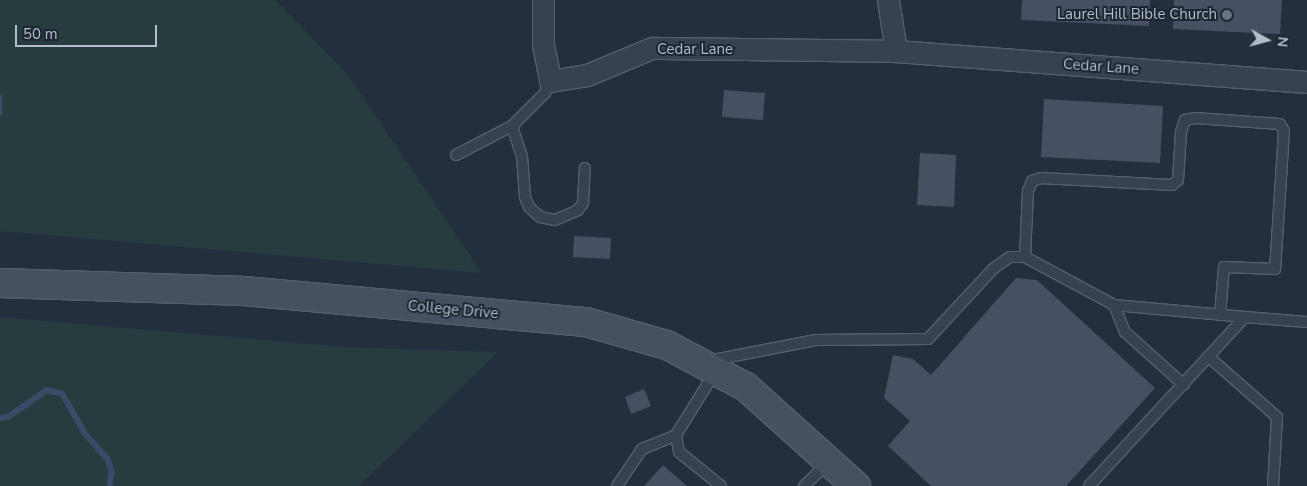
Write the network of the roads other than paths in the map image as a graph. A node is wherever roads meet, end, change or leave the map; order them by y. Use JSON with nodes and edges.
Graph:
{"nodes":[{"id":1,"x":543,"y":0,"type":"edge"},
{"id":2,"x":888,"y":0,"type":"edge"},
{"id":3,"x":896,"y":51,"type":"junction"},
{"id":4,"x":550,"y":80,"type":"junction"},
{"id":5,"x":1307,"y":82,"type":"edge"},
{"id":6,"x":512,"y":126,"type":"junction"},
{"id":7,"x":456,"y":155,"type":"dead end"},
{"id":8,"x":585,"y":168,"type":"dead end"},
{"id":9,"x":1025,"y":257,"type":"junction"},
{"id":10,"x":0,"y":283,"type":"edge"},
{"id":11,"x":1114,"y":305,"type":"junction"},
{"id":12,"x":1220,"y":314,"type":"junction"},
{"id":13,"x":1245,"y":317,"type":"junction"},
{"id":14,"x":1307,"y":322,"type":"edge"},
{"id":15,"x":1210,"y":358,"type":"junction"},
{"id":16,"x":708,"y":367,"type":"junction"},
{"id":17,"x":1184,"y":385,"type":"junction"},
{"id":18,"x":676,"y":435,"type":"junction"},
{"id":19,"x":829,"y":462,"type":"junction"},
{"id":20,"x":617,"y":486,"type":"edge"},
{"id":21,"x":721,"y":486,"type":"edge"},
{"id":22,"x":804,"y":486,"type":"edge"},
{"id":23,"x":856,"y":486,"type":"edge"},
{"id":24,"x":1089,"y":486,"type":"edge"},
{"id":25,"x":1273,"y":486,"type":"edge"}],
"edges":[{"from":1,"to":4,"type":"street"},
{"from":2,"to":3,"type":"street"},
{"from":3,"to":4,"type":"street","name":"Cedar Lane"},
{"from":3,"to":5,"type":"street","name":"Cedar Lane"},
{"from":4,"to":6,"type":"lane"},
{"from":6,"to":7,"type":"lane"},
{"from":6,"to":8,"type":"lane"},
{"from":9,"to":11,"type":"lane"},
{"from":9,"to":12,"type":"lane"},
{"from":9,"to":16,"type":"lane"},
{"from":10,"to":16,"type":"main road","name":"College Drive"},
{"from":11,"to":12,"type":"lane"},
{"from":11,"to":17,"type":"lane"},
{"from":12,"to":13,"type":"lane"},
{"from":13,"to":14,"type":"lane"},
{"from":13,"to":15,"type":"lane"},
{"from":15,"to":17,"type":"lane"},
{"from":15,"to":25,"type":"lane"},
{"from":16,"to":18,"type":"lane"},
{"from":16,"to":19,"type":"main road","name":"College Drive"},
{"from":17,"to":24,"type":"lane"},
{"from":18,"to":20,"type":"lane"},
{"from":18,"to":21,"type":"lane"},
{"from":19,"to":22,"type":"lane"},
{"from":19,"to":23,"type":"main road","name":"College Drive"}]}
